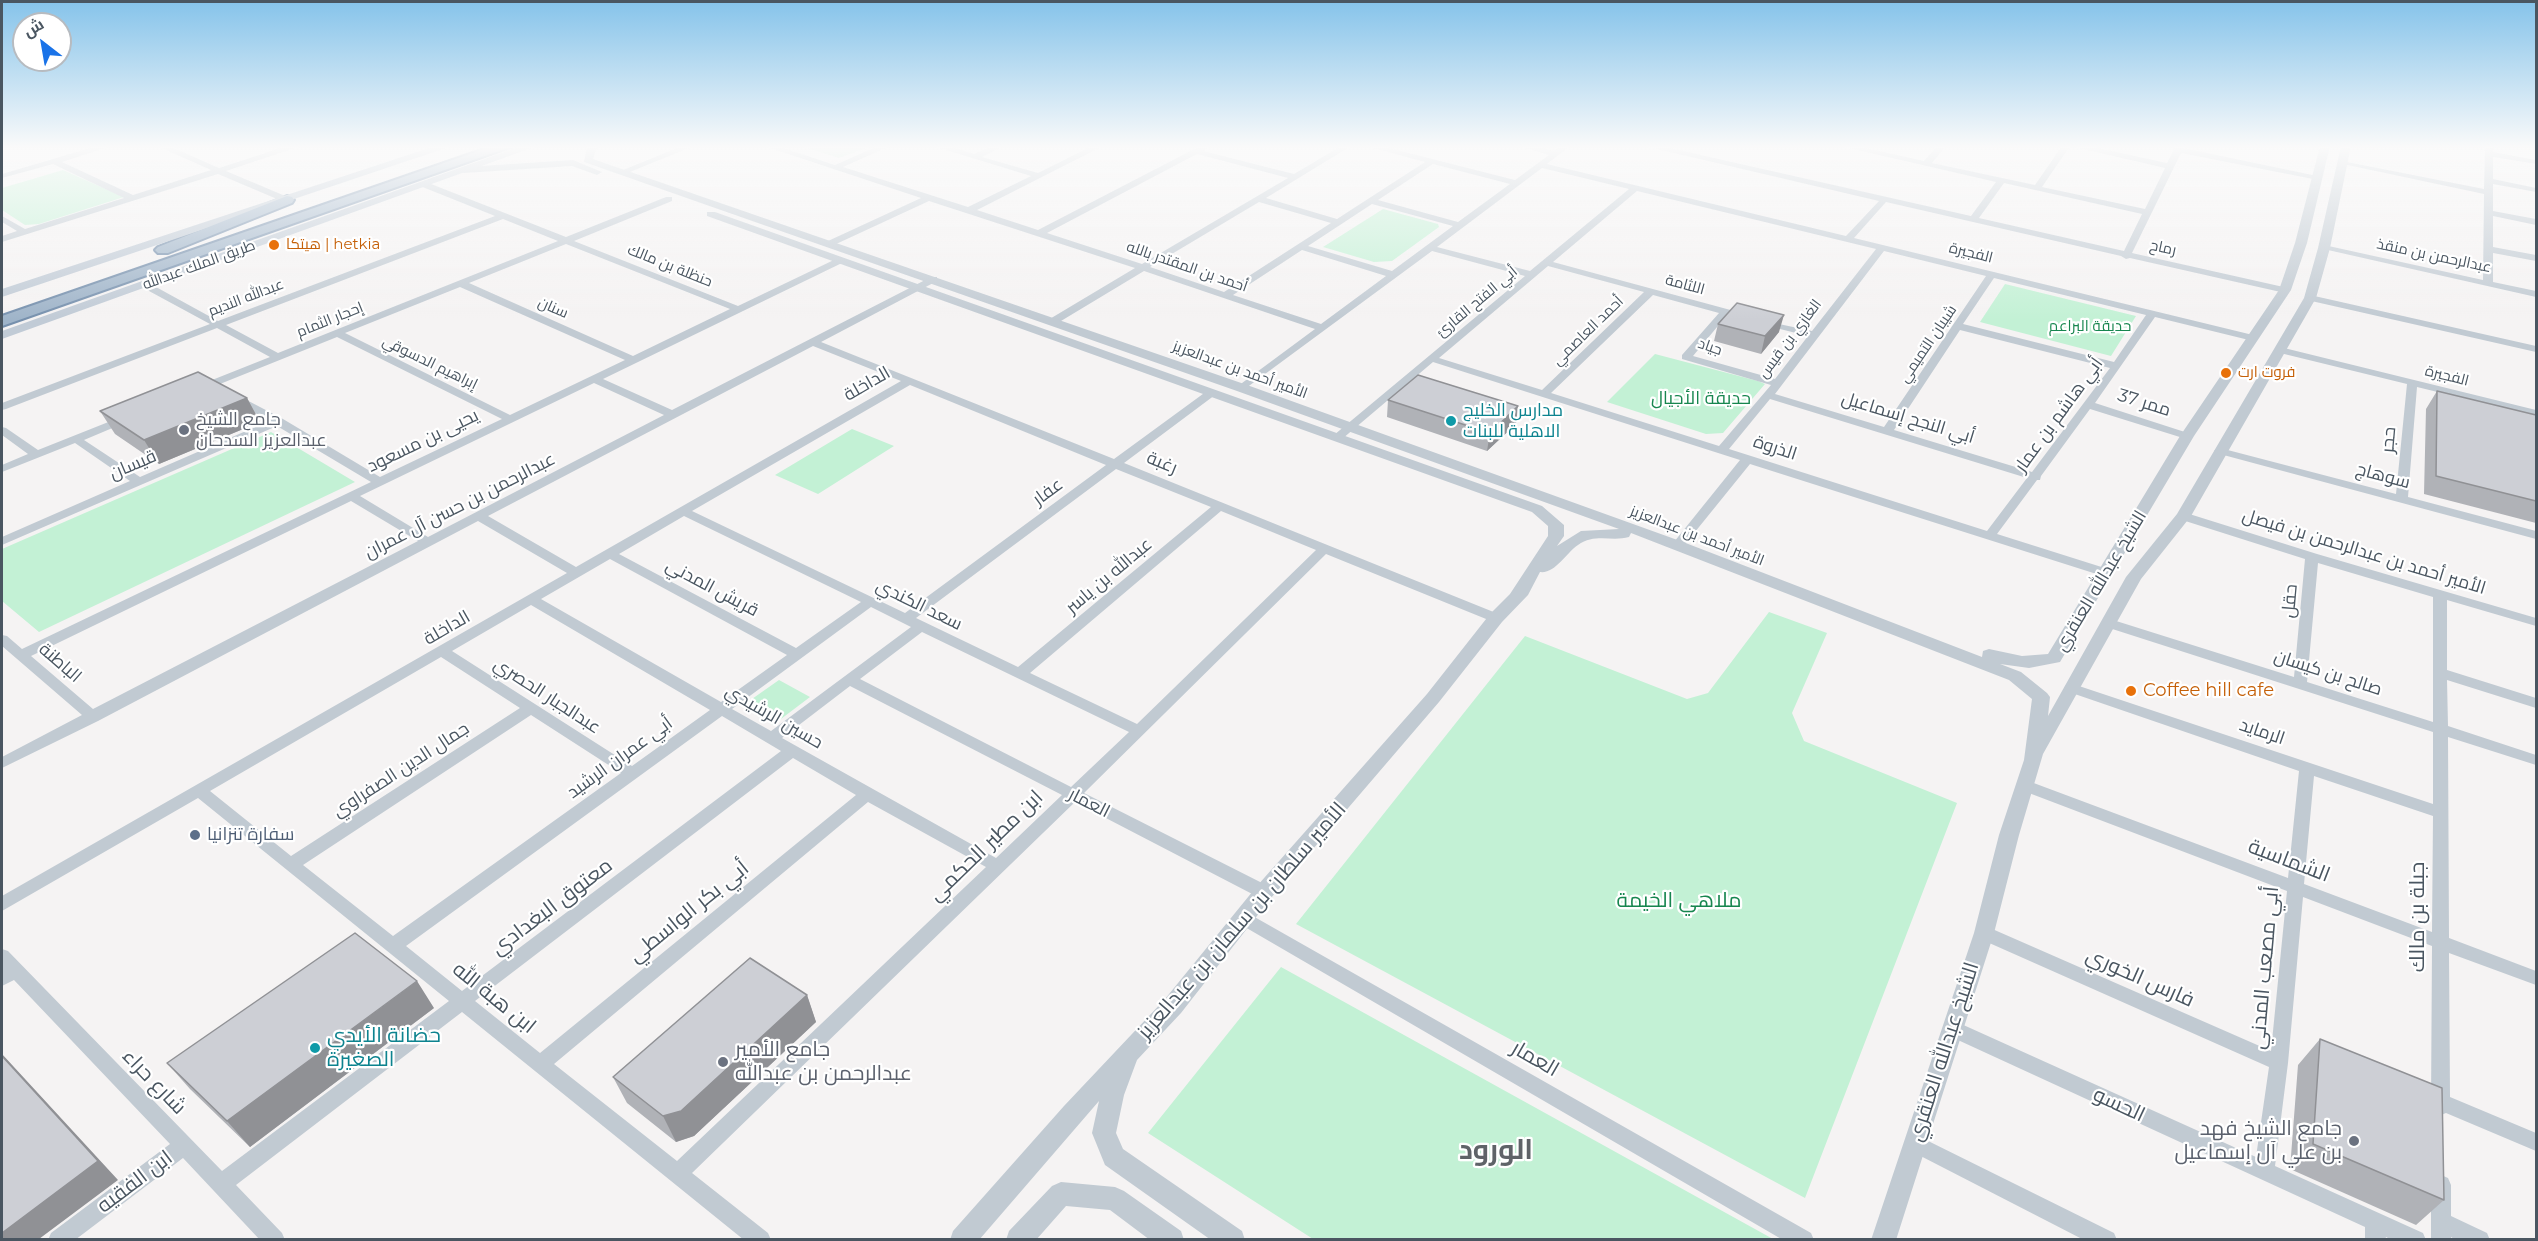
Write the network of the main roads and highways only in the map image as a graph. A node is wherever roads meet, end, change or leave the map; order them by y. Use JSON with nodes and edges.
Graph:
{"nodes":[{"id":1,"x":275,"y":204,"type":"edge"},
{"id":2,"x":277,"y":204,"type":"edge"},
{"id":3,"x":304,"y":204,"type":"edge"},
{"id":4,"x":348,"y":204,"type":"edge"},
{"id":5,"x":364,"y":204,"type":"edge"},
{"id":6,"x":151,"y":276,"type":"junction"},
{"id":7,"x":86,"y":279,"type":"junction"},
{"id":8,"x":2,"y":293,"type":"edge"},
{"id":9,"x":2,"y":307,"type":"edge"},
{"id":10,"x":2,"y":321,"type":"edge"},
{"id":11,"x":2,"y":335,"type":"edge"}],
"edges":[{"from":1,"to":8,"type":"main road"},
{"from":2,"to":7,"type":"highway"},
{"from":3,"to":7,"type":"highway","name":"طريق الملك عبدالله"},
{"from":4,"to":6,"type":"highway","name":"طريق الملك عبدالله"},
{"from":5,"to":6,"type":"main road","name":"طريق الملك عبدالله"},
{"from":6,"to":10,"type":"highway","name":"طريق الملك عبدالله"},
{"from":6,"to":11,"type":"main road","name":"طريق الملك عبدالله"},
{"from":7,"to":9,"type":"highway","name":"طريق الملك عبدالله"}]}
